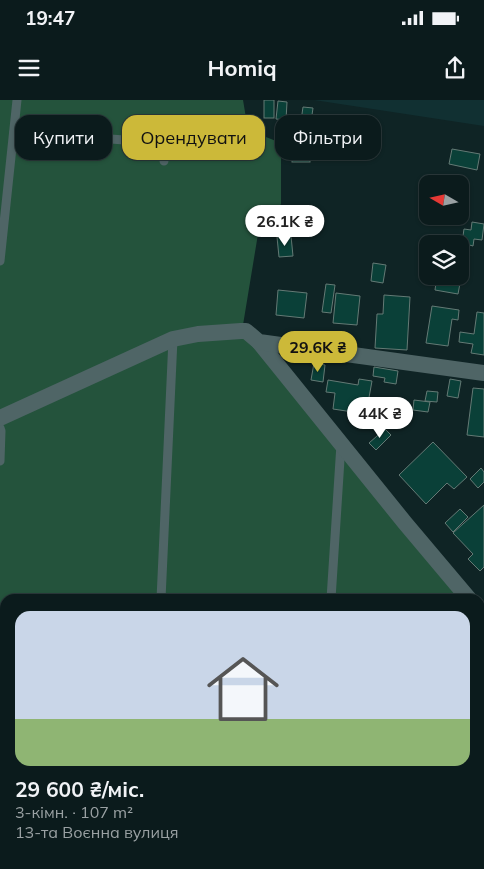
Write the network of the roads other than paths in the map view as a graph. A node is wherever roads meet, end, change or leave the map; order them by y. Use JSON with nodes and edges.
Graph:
{"nodes":[{"id":1,"x":17,"y":100,"type":"edge"},
{"id":2,"x":14,"y":132,"type":"junction"},
{"id":3,"x":164,"y":161,"type":"dead end"},
{"id":4,"x":0,"y":261,"type":"edge"},
{"id":5,"x":173,"y":339,"type":"junction"},
{"id":6,"x":259,"y":342,"type":"junction"},
{"id":7,"x":484,"y":373,"type":"edge"},
{"id":8,"x":0,"y":418,"type":"edge"},
{"id":9,"x":0,"y":428,"type":"edge"},
{"id":10,"x":341,"y":444,"type":"junction"},
{"id":11,"x":0,"y":461,"type":"edge"},
{"id":12,"x":161,"y":594,"type":"edge"},
{"id":13,"x":331,"y":594,"type":"edge"},
{"id":14,"x":465,"y":594,"type":"edge"}],
"edges":[{"from":1,"to":2,"type":"lane"},
{"from":2,"to":3,"type":"lane"},
{"from":2,"to":4,"type":"lane"},
{"from":5,"to":6,"type":"street"},
{"from":5,"to":8,"type":"street"},
{"from":5,"to":12,"type":"lane"},
{"from":6,"to":7,"type":"street"},
{"from":6,"to":10,"type":"street"},
{"from":9,"to":11,"type":"lane"},
{"from":10,"to":13,"type":"lane"},
{"from":10,"to":14,"type":"street"}]}
